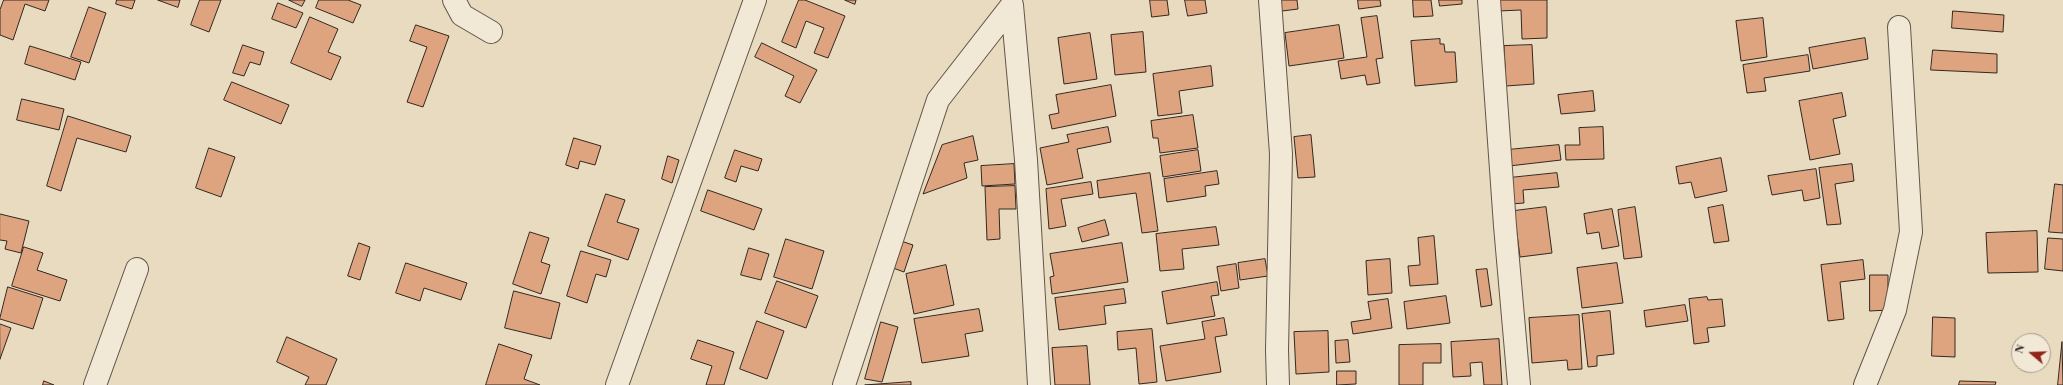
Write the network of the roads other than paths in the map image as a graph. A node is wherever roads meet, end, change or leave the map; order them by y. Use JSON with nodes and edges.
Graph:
{"nodes":[{"id":1,"x":454,"y":0,"type":"edge"},
{"id":2,"x":755,"y":0,"type":"edge"},
{"id":3,"x":1270,"y":0,"type":"edge"},
{"id":4,"x":1489,"y":0,"type":"edge"},
{"id":5,"x":1899,"y":27,"type":"dead end"},
{"id":6,"x":491,"y":32,"type":"dead end"},
{"id":7,"x":137,"y":269,"type":"dead end"},
{"id":8,"x":95,"y":385,"type":"edge"},
{"id":9,"x":617,"y":385,"type":"edge"},
{"id":10,"x":844,"y":385,"type":"edge"},
{"id":11,"x":1039,"y":385,"type":"edge"},
{"id":12,"x":1278,"y":385,"type":"edge"},
{"id":13,"x":1518,"y":385,"type":"edge"},
{"id":14,"x":1865,"y":385,"type":"edge"}],
"edges":[{"from":1,"to":6,"type":"street"},
{"from":2,"to":9,"type":"street"},
{"from":3,"to":12,"type":"street"},
{"from":4,"to":13,"type":"street"},
{"from":5,"to":14,"type":"street"},
{"from":7,"to":8,"type":"street"},
{"from":10,"to":11,"type":"street"}]}
